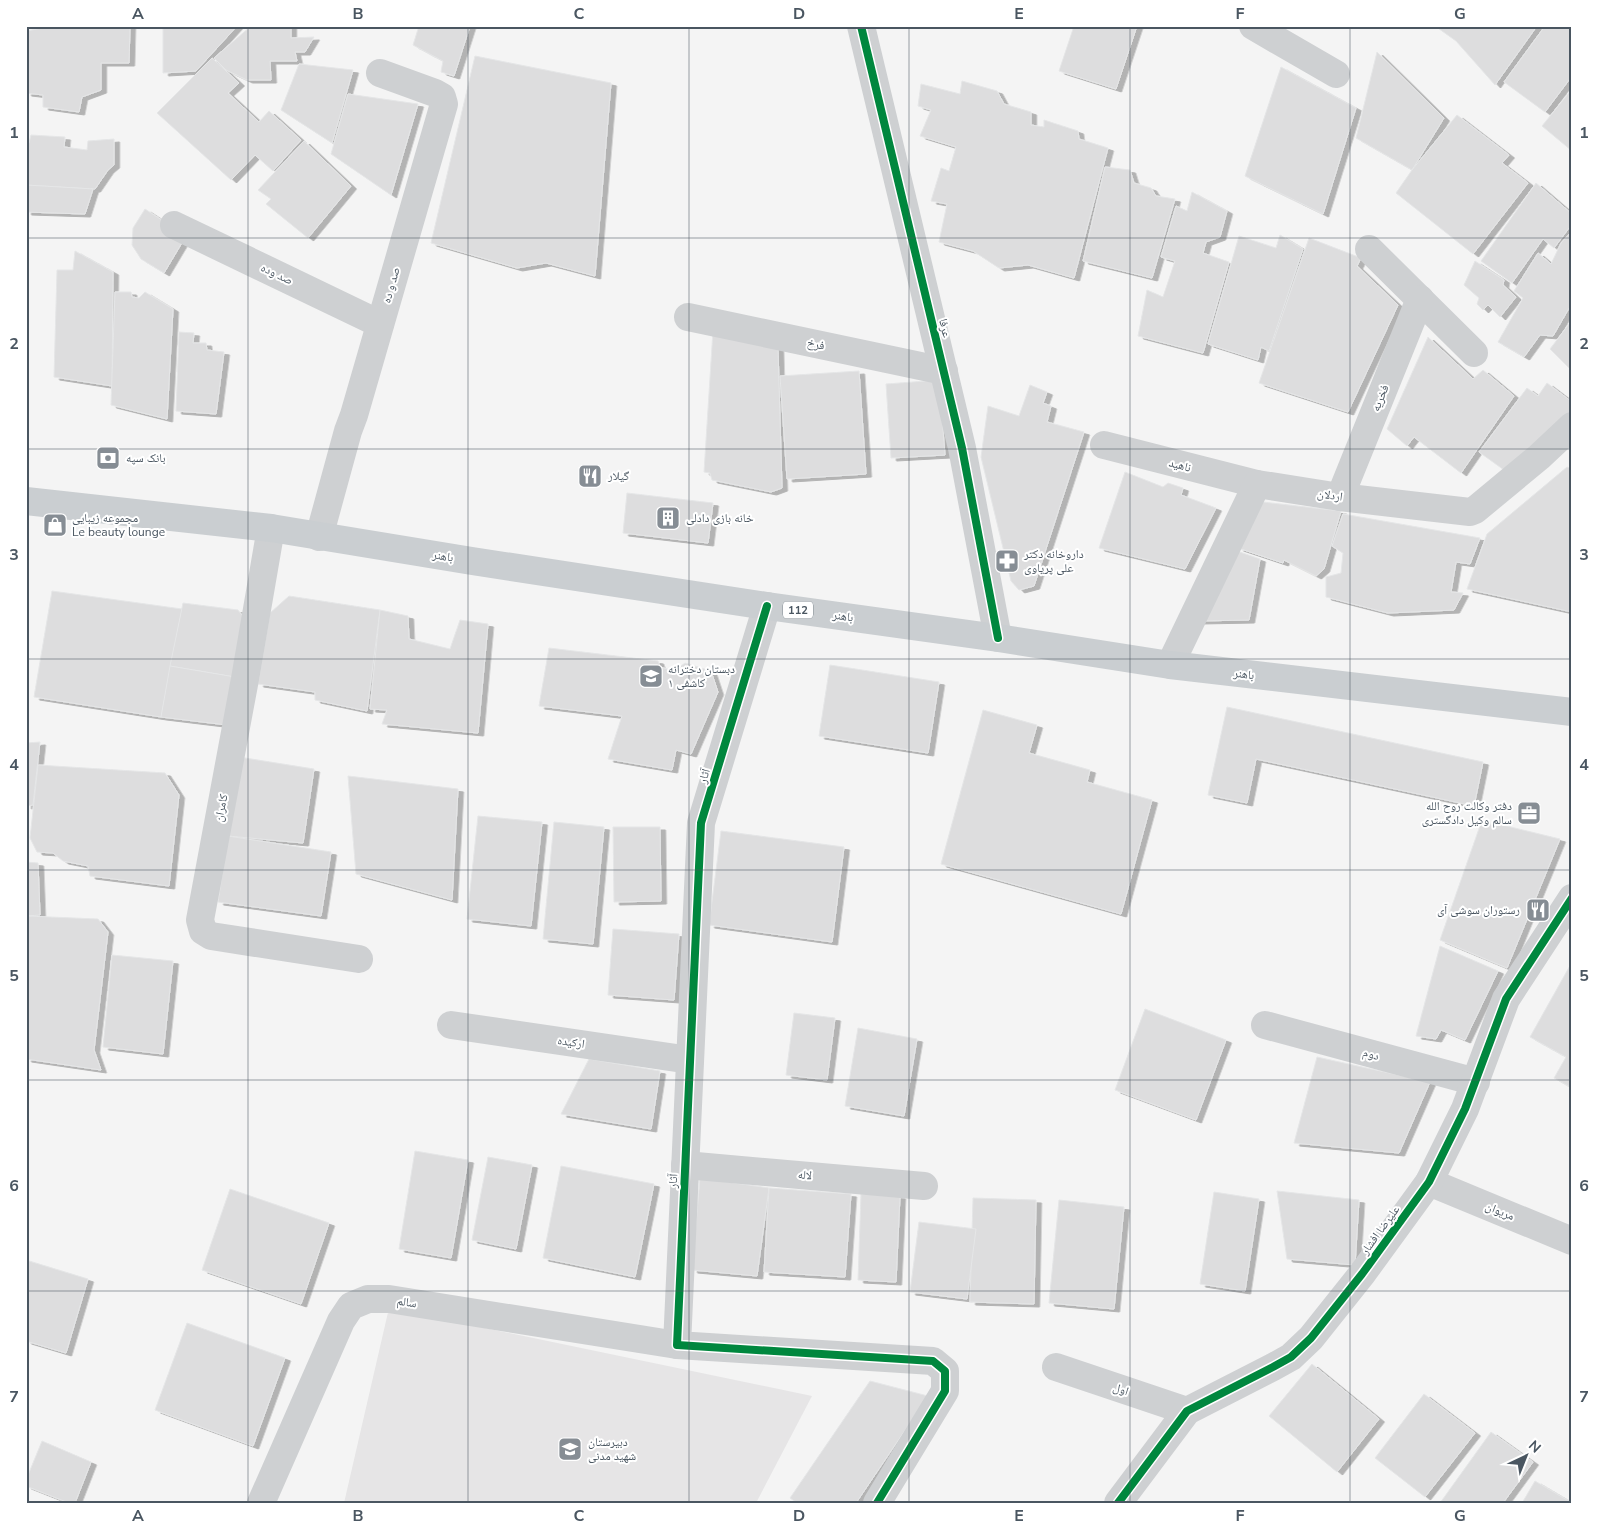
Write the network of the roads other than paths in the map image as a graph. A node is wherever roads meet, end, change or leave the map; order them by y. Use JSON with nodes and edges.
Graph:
{"nodes":[{"id":1,"x":862,"y":26,"type":"edge"},
{"id":2,"x":1253,"y":26,"type":"edge"},
{"id":3,"x":380,"y":73,"type":"dead end"},
{"id":4,"x":1336,"y":74,"type":"dead end"},
{"id":5,"x":174,"y":225,"type":"dead end"},
{"id":6,"x":1369,"y":249,"type":"dead end"},
{"id":7,"x":1420,"y":299,"type":"junction"},
{"id":8,"x":688,"y":316,"type":"dead end"},
{"id":9,"x":380,"y":324,"type":"junction"},
{"id":10,"x":1474,"y":353,"type":"dead end"},
{"id":11,"x":944,"y":371,"type":"junction"},
{"id":12,"x":1572,"y":426,"type":"edge"},
{"id":13,"x":1104,"y":445,"type":"dead end"},
{"id":14,"x":1257,"y":484,"type":"junction"},
{"id":15,"x":1340,"y":497,"type":"junction"},
{"id":16,"x":26,"y":501,"type":"edge"},
{"id":17,"x":271,"y":528,"type":"junction"},
{"id":18,"x":319,"y":537,"type":"junction"},
{"id":19,"x":767,"y":606,"type":"junction"},
{"id":20,"x":998,"y":638,"type":"junction"},
{"id":21,"x":1170,"y":665,"type":"junction"},
{"id":22,"x":1572,"y":712,"type":"edge"},
{"id":23,"x":1572,"y":898,"type":"edge"},
{"id":24,"x":358,"y":960,"type":"dead end"},
{"id":25,"x":451,"y":1025,"type":"dead end"},
{"id":26,"x":1265,"y":1026,"type":"dead end"},
{"id":27,"x":690,"y":1060,"type":"junction"},
{"id":28,"x":1476,"y":1082,"type":"junction"},
{"id":29,"x":685,"y":1165,"type":"junction"},
{"id":30,"x":1428,"y":1182,"type":"junction"},
{"id":31,"x":924,"y":1186,"type":"dead end"},
{"id":32,"x":1572,"y":1241,"type":"edge"},
{"id":33,"x":677,"y":1345,"type":"junction"},
{"id":34,"x":1056,"y":1367,"type":"dead end"},
{"id":35,"x":1187,"y":1411,"type":"junction"},
{"id":36,"x":260,"y":1503,"type":"edge"},
{"id":37,"x":877,"y":1503,"type":"edge"},
{"id":38,"x":1118,"y":1503,"type":"edge"}],
"edges":[{"from":1,"to":11,"type":"street","name":"عرفا"},
{"from":2,"to":4,"type":"street"},
{"from":3,"to":9,"type":"street","name":"صد و ده"},
{"from":5,"to":9,"type":"street","name":"صد وده"},
{"from":6,"to":7,"type":"street"},
{"from":7,"to":10,"type":"street"},
{"from":7,"to":15,"type":"street","name":"فخریه"},
{"from":8,"to":11,"type":"street","name":"فرخ"},
{"from":9,"to":18,"type":"street","name":"صد و ده"},
{"from":11,"to":20,"type":"street","name":"عرفا"},
{"from":12,"to":15,"type":"street","name":"اردلان"},
{"from":13,"to":14,"type":"street","name":"ناهید"},
{"from":14,"to":15,"type":"street","name":"اردلان"},
{"from":14,"to":21,"type":"street"},
{"from":16,"to":17,"type":"main road","name":"باهنر","number":"112"},
{"from":17,"to":18,"type":"main road","name":"باهنر","number":"112"},
{"from":17,"to":24,"type":"street","name":"کامران"},
{"from":18,"to":19,"type":"main road","name":"باهنر","number":"112"},
{"from":19,"to":20,"type":"main road","name":"باهنر","number":"112"},
{"from":19,"to":27,"type":"street","name":"آثار"},
{"from":20,"to":21,"type":"main road","name":"باهنر","number":"112"},
{"from":21,"to":22,"type":"main road","name":"باهنر","number":"112"},
{"from":23,"to":28,"type":"street","name":"علیرضا افشار"},
{"from":25,"to":27,"type":"street","name":"ارکیده"},
{"from":26,"to":28,"type":"street","name":"دوم"},
{"from":27,"to":29,"type":"street","name":"آثار"},
{"from":28,"to":30,"type":"street","name":"علیرضا افشار"},
{"from":29,"to":31,"type":"street","name":"لاله"},
{"from":29,"to":33,"type":"street","name":"آثار"},
{"from":30,"to":32,"type":"street","name":"مریوان"},
{"from":30,"to":35,"type":"street","name":"علیرضا افشار"},
{"from":33,"to":36,"type":"street","name":"سالم"},
{"from":33,"to":37,"type":"street"},
{"from":34,"to":35,"type":"street","name":"اول"},
{"from":35,"to":38,"type":"street","name":"علیرضا افشار"}]}
